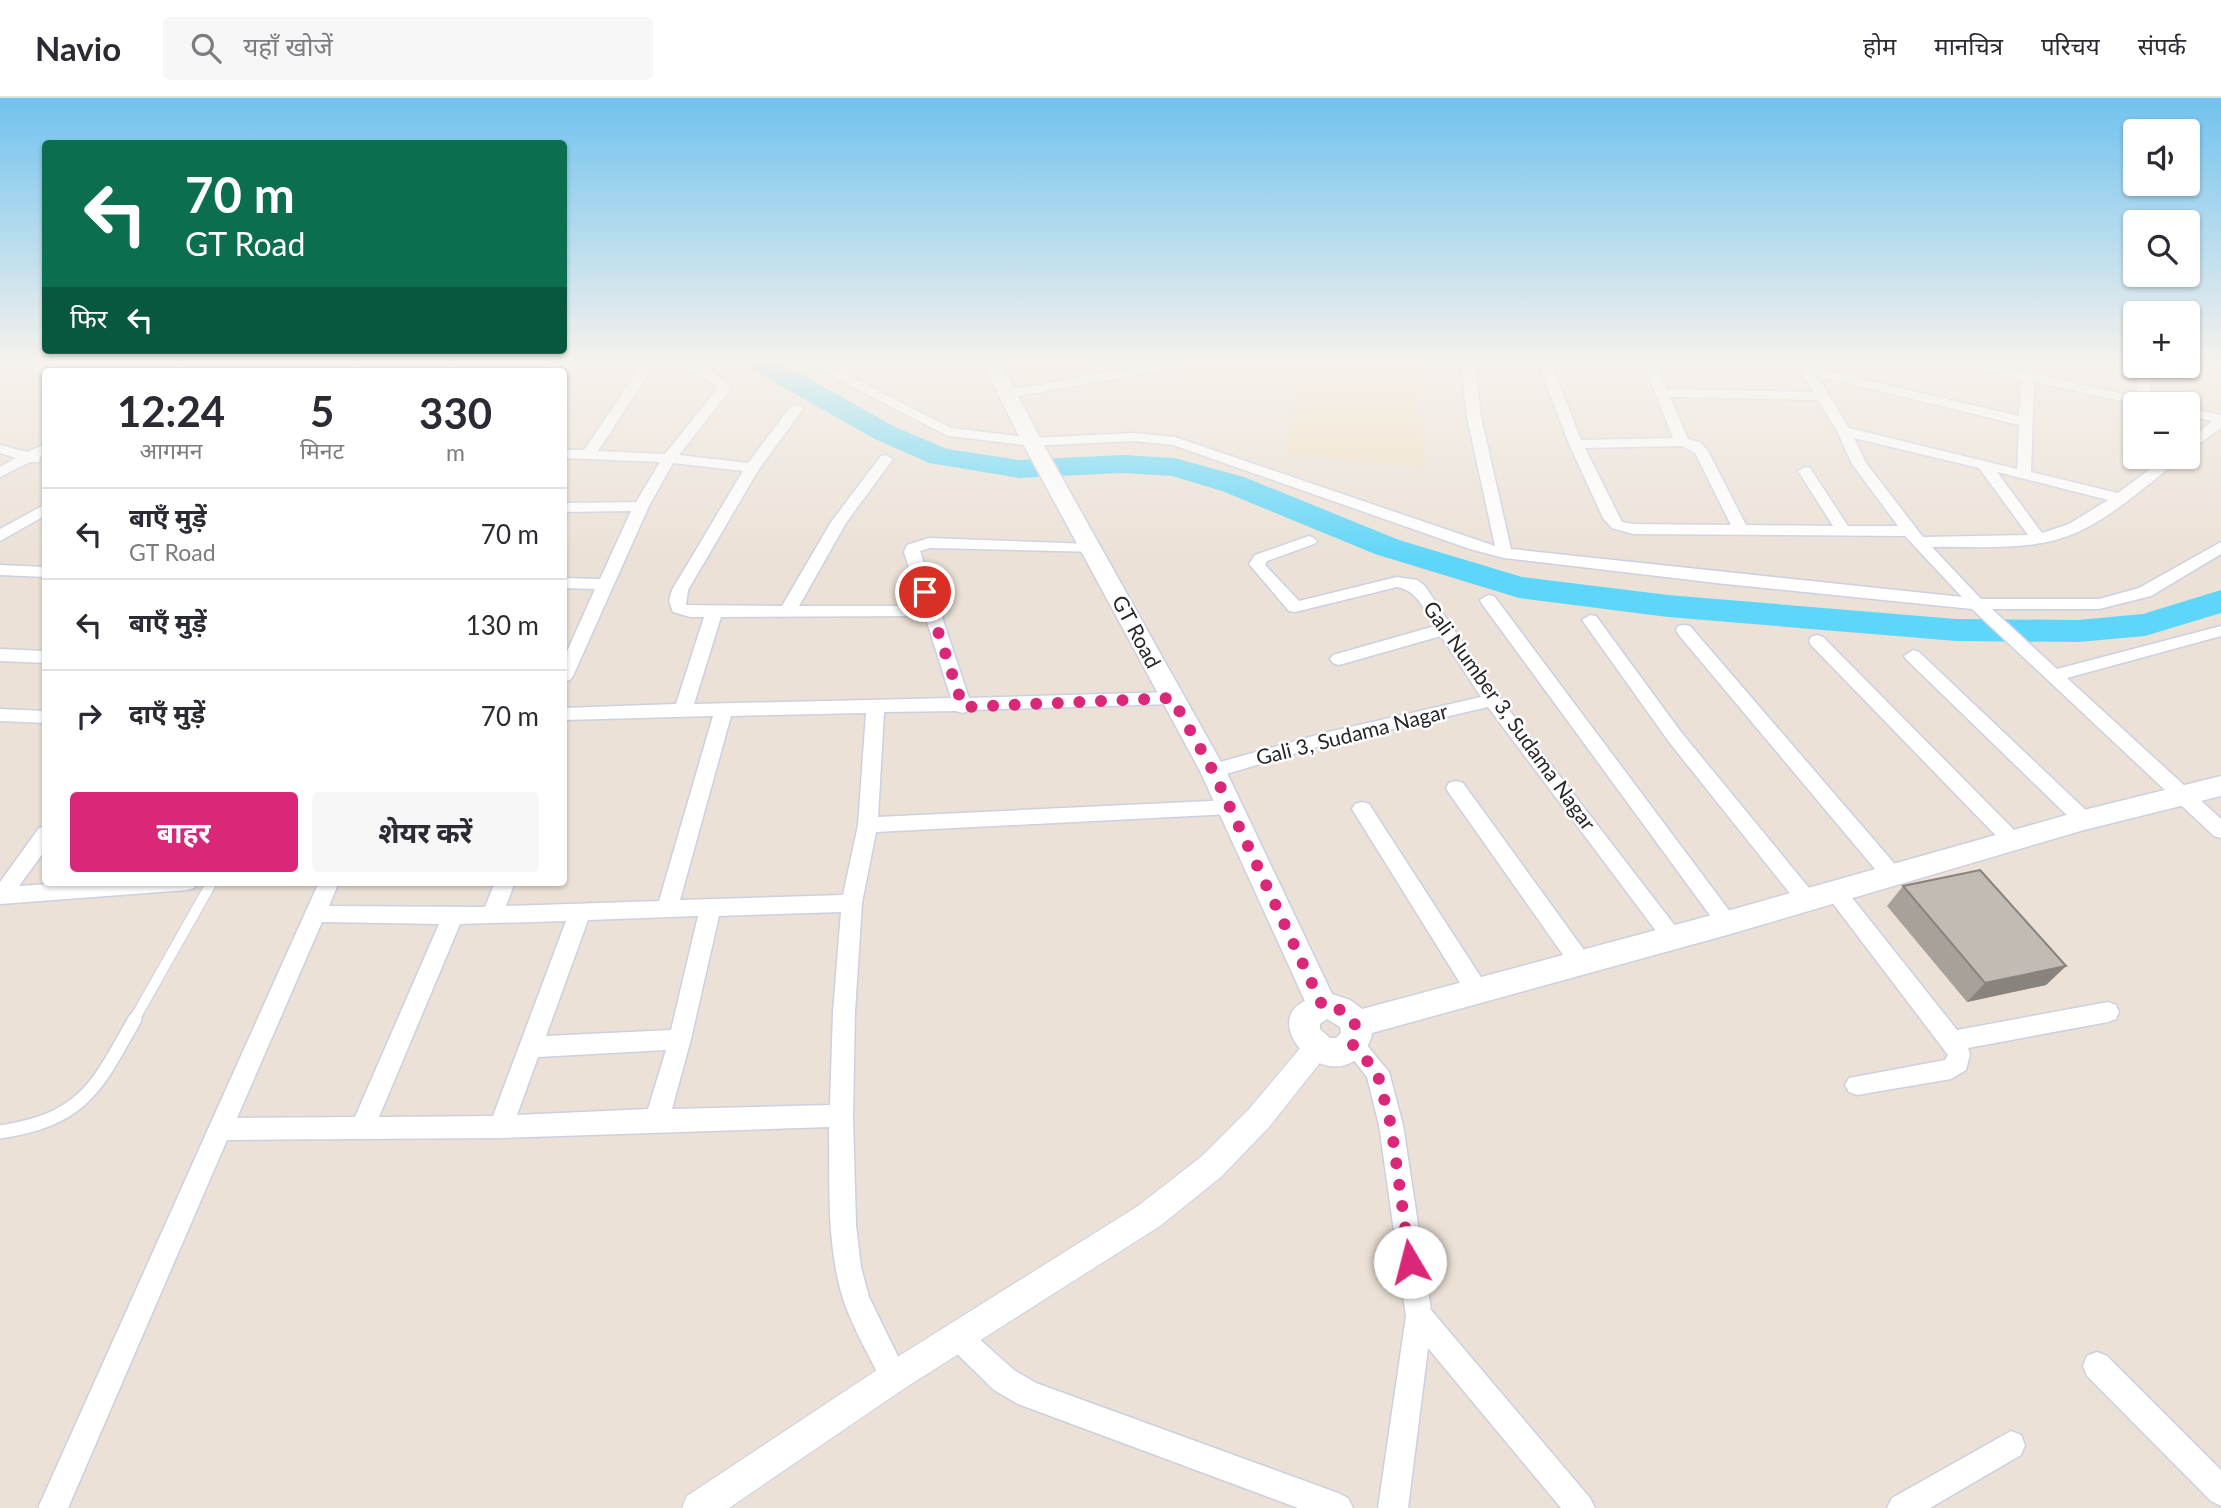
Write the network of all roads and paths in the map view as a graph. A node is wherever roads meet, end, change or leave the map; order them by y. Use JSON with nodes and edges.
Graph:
{"nodes":[{"id":1,"x":606,"y":429,"type":"edge"},
{"id":2,"x":692,"y":429,"type":"edge"},
{"id":3,"x":781,"y":429,"type":"edge"},
{"id":4,"x":942,"y":429,"type":"edge"},
{"id":5,"x":1026,"y":429,"type":"edge"},
{"id":6,"x":1477,"y":429,"type":"edge"},
{"id":7,"x":1570,"y":429,"type":"edge"},
{"id":8,"x":1677,"y":429,"type":"edge"},
{"id":9,"x":2025,"y":429,"type":"edge"},
{"id":10,"x":1844,"y":431,"type":"joint"},
{"id":11,"x":1682,"y":442,"type":"junction"},
{"id":12,"x":1576,"y":444,"type":"junction"},
{"id":13,"x":1035,"y":446,"type":"junction"},
{"id":14,"x":0,"y":449,"type":"edge"},
{"id":15,"x":42,"y":450,"type":"edge"},
{"id":16,"x":567,"y":454,"type":"edge"},
{"id":17,"x":588,"y":455,"type":"junction"},
{"id":18,"x":29,"y":458,"type":"junction"},
{"id":19,"x":669,"y":458,"type":"junction"},
{"id":20,"x":886,"y":459,"type":"dead end"},
{"id":21,"x":42,"y":460,"type":"edge"},
{"id":22,"x":1984,"y":465,"type":"junction"},
{"id":23,"x":752,"y":468,"type":"junction"},
{"id":24,"x":2148,"y":469,"type":"edge"},
{"id":25,"x":2158,"y":469,"type":"edge"},
{"id":26,"x":1805,"y":471,"type":"dead end"},
{"id":27,"x":0,"y":473,"type":"edge"},
{"id":28,"x":2024,"y":474,"type":"junction"},
{"id":29,"x":2148,"y":476,"type":"junction"},
{"id":30,"x":2120,"y":498,"type":"junction"},
{"id":31,"x":641,"y":506,"type":"junction"},
{"id":32,"x":567,"y":507,"type":"edge"},
{"id":33,"x":42,"y":510,"type":"edge"},
{"id":34,"x":1741,"y":530,"type":"junction"},
{"id":35,"x":1844,"y":531,"type":"junction"},
{"id":36,"x":0,"y":536,"type":"edge"},
{"id":37,"x":1914,"y":536,"type":"junction"},
{"id":38,"x":2038,"y":538,"type":"junction"},
{"id":39,"x":1309,"y":541,"type":"dead end"},
{"id":40,"x":2221,"y":547,"type":"edge"},
{"id":41,"x":1091,"y":549,"type":"junction"},
{"id":42,"x":1504,"y":553,"type":"junction"},
{"id":43,"x":0,"y":570,"type":"edge"},
{"id":44,"x":42,"y":572,"type":"edge"},
{"id":45,"x":567,"y":583,"type":"edge"},
{"id":46,"x":605,"y":584,"type":"junction"},
{"id":47,"x":1488,"y":600,"type":"dead end"},
{"id":48,"x":1977,"y":604,"type":"junction"},
{"id":49,"x":931,"y":611,"type":"junction"},
{"id":50,"x":715,"y":612,"type":"junction"},
{"id":51,"x":787,"y":612,"type":"junction"},
{"id":52,"x":1590,"y":620,"type":"dead end"},
{"id":53,"x":1444,"y":629,"type":"junction"},
{"id":54,"x":1684,"y":630,"type":"dead end"},
{"id":55,"x":2221,"y":631,"type":"edge"},
{"id":56,"x":1817,"y":641,"type":"dead end"},
{"id":57,"x":0,"y":655,"type":"edge"},
{"id":58,"x":1913,"y":656,"type":"dead end"},
{"id":59,"x":42,"y":657,"type":"edge"},
{"id":60,"x":1339,"y":659,"type":"dead end"},
{"id":61,"x":567,"y":669,"type":"edge"},
{"id":62,"x":2055,"y":675,"type":"junction"},
{"id":63,"x":1172,"y":698,"type":"junction"},
{"id":64,"x":1492,"y":700,"type":"junction"},
{"id":65,"x":963,"y":707,"type":"junction"},
{"id":66,"x":875,"y":708,"type":"junction"},
{"id":67,"x":724,"y":709,"type":"junction"},
{"id":68,"x":683,"y":710,"type":"junction"},
{"id":69,"x":567,"y":714,"type":"edge"},
{"id":70,"x":0,"y":715,"type":"edge"},
{"id":71,"x":42,"y":717,"type":"edge"},
{"id":72,"x":1213,"y":771,"type":"junction"},
{"id":73,"x":2221,"y":786,"type":"edge"},
{"id":74,"x":1456,"y":789,"type":"dead end"},
{"id":75,"x":2182,"y":795,"type":"junction"},
{"id":76,"x":1231,"y":807,"type":"junction"},
{"id":77,"x":1362,"y":809,"type":"dead end"},
{"id":78,"x":2084,"y":820,"type":"junction"},
{"id":79,"x":868,"y":825,"type":"junction"},
{"id":80,"x":2221,"y":831,"type":"edge"},
{"id":81,"x":42,"y":838,"type":"edge"},
{"id":82,"x":2012,"y":839,"type":"junction"},
{"id":83,"x":1892,"y":875,"type":"junction"},
{"id":84,"x":117,"y":886,"type":"edge"},
{"id":85,"x":210,"y":886,"type":"edge"},
{"id":86,"x":327,"y":886,"type":"edge"},
{"id":87,"x":503,"y":886,"type":"edge"},
{"id":88,"x":1835,"y":891,"type":"junction"},
{"id":89,"x":0,"y":896,"type":"edge"},
{"id":90,"x":1807,"y":900,"type":"junction"},
{"id":91,"x":852,"y":903,"type":"junction"},
{"id":92,"x":711,"y":907,"type":"junction"},
{"id":93,"x":667,"y":908,"type":"junction"},
{"id":94,"x":580,"y":912,"type":"junction"},
{"id":95,"x":315,"y":914,"type":"junction"},
{"id":96,"x":492,"y":915,"type":"junction"},
{"id":97,"x":453,"y":916,"type":"junction"},
{"id":98,"x":1727,"y":923,"type":"junction"},
{"id":99,"x":1672,"y":937,"type":"junction"},
{"id":100,"x":1581,"y":962,"type":"junction"},
{"id":101,"x":1478,"y":992,"type":"junction"},
{"id":102,"x":1323,"y":1007,"type":"junction"},
{"id":103,"x":2108,"y":1012,"type":"dead end"},
{"id":104,"x":1354,"y":1034,"type":"junction"},
{"id":105,"x":680,"y":1039,"type":"junction"},
{"id":106,"x":1952,"y":1041,"type":"junction"},
{"id":107,"x":532,"y":1047,"type":"junction"},
{"id":108,"x":1317,"y":1047,"type":"junction"},
{"id":109,"x":1857,"y":1085,"type":"dead end"},
{"id":110,"x":841,"y":1116,"type":"junction"},
{"id":111,"x":657,"y":1120,"type":"junction"},
{"id":112,"x":363,"y":1127,"type":"junction"},
{"id":113,"x":500,"y":1127,"type":"junction"},
{"id":114,"x":221,"y":1129,"type":"junction"},
{"id":115,"x":0,"y":1132,"type":"edge"},
{"id":116,"x":1419,"y":1316,"type":"junction"},
{"id":117,"x":958,"y":1337,"type":"junction"},
{"id":118,"x":2097,"y":1366,"type":"dead end"},
{"id":119,"x":894,"y":1377,"type":"junction"},
{"id":120,"x":2011,"y":1445,"type":"dead end"},
{"id":121,"x":2221,"y":1491,"type":"edge"},
{"id":122,"x":53,"y":1508,"type":"edge"},
{"id":123,"x":699,"y":1508,"type":"edge"},
{"id":124,"x":1338,"y":1508,"type":"edge"},
{"id":125,"x":1393,"y":1508,"type":"edge"},
{"id":126,"x":1580,"y":1508,"type":"edge"},
{"id":127,"x":1902,"y":1508,"type":"edge"}],
"edges":[{"from":1,"to":17,"type":"street"},
{"from":2,"to":19,"type":"street"},
{"from":3,"to":23,"type":"street"},
{"from":4,"to":13,"type":"street"},
{"from":5,"to":13,"type":"main road","name":"GT Road"},
{"from":6,"to":42,"type":"street"},
{"from":7,"to":12,"type":"street"},
{"from":8,"to":11,"type":"street"},
{"from":9,"to":28,"type":"street"},
{"from":10,"to":22,"type":"street"},
{"from":10,"to":37,"type":"street"},
{"from":11,"to":12,"type":"street"},
{"from":11,"to":34,"type":"street"},
{"from":12,"to":34,"type":"street"},
{"from":13,"to":41,"type":"main road","name":"GT Road"},
{"from":13,"to":42,"type":"street"},
{"from":14,"to":18,"type":"street"},
{"from":15,"to":18,"type":"street"},
{"from":16,"to":17,"type":"street"},
{"from":17,"to":19,"type":"street"},
{"from":18,"to":21,"type":"street"},
{"from":18,"to":27,"type":"street"},
{"from":19,"to":23,"type":"street"},
{"from":19,"to":31,"type":"street"},
{"from":20,"to":51,"type":"street"},
{"from":22,"to":28,"type":"street"},
{"from":22,"to":38,"type":"street"},
{"from":23,"to":50,"type":"street"},
{"from":24,"to":29,"type":"street"},
{"from":25,"to":29,"type":"street"},
{"from":26,"to":35,"type":"street"},
{"from":28,"to":30,"type":"street"},
{"from":29,"to":30,"type":"street"},
{"from":30,"to":38,"type":"street"},
{"from":31,"to":32,"type":"street"},
{"from":31,"to":46,"type":"street"},
{"from":33,"to":36,"type":"street"},
{"from":34,"to":35,"type":"street"},
{"from":35,"to":37,"type":"street"},
{"from":37,"to":38,"type":"street"},
{"from":37,"to":48,"type":"street"},
{"from":39,"to":53,"type":"street","name":"Gali Number 3, Sudama Nagar"},
{"from":40,"to":48,"type":"street"},
{"from":41,"to":49,"type":"street"},
{"from":41,"to":63,"type":"main road","name":"GT Road"},
{"from":42,"to":48,"type":"street"},
{"from":43,"to":44,"type":"street"},
{"from":45,"to":46,"type":"street"},
{"from":46,"to":61,"type":"street"},
{"from":47,"to":98,"type":"street"},
{"from":48,"to":62,"type":"street"},
{"from":49,"to":51,"type":"street"},
{"from":49,"to":65,"type":"street"},
{"from":50,"to":51,"type":"street"},
{"from":50,"to":68,"type":"street"},
{"from":52,"to":90,"type":"street"},
{"from":53,"to":60,"type":"street"},
{"from":53,"to":64,"type":"street","name":"Gali Number 3, Sudama Nagar"},
{"from":54,"to":83,"type":"street"},
{"from":55,"to":62,"type":"street"},
{"from":56,"to":82,"type":"street"},
{"from":57,"to":59,"type":"street"},
{"from":58,"to":78,"type":"street"},
{"from":62,"to":75,"type":"street"},
{"from":63,"to":65,"type":"street"},
{"from":63,"to":72,"type":"main road","name":"GT Road"},
{"from":64,"to":72,"type":"street","name":"Gali 3, Sudama Nagar"},
{"from":64,"to":99,"type":"street","name":"Gali Number 3, Sudama Nagar"},
{"from":65,"to":66,"type":"street"},
{"from":66,"to":67,"type":"street"},
{"from":66,"to":79,"type":"street"},
{"from":67,"to":68,"type":"street"},
{"from":67,"to":93,"type":"street"},
{"from":68,"to":69,"type":"street"},
{"from":70,"to":71,"type":"street"},
{"from":72,"to":76,"type":"main road","name":"GT Road"},
{"from":73,"to":75,"type":"main road"},
{"from":74,"to":100,"type":"street"},
{"from":75,"to":78,"type":"main road"},
{"from":75,"to":80,"type":"street"},
{"from":76,"to":79,"type":"street"},
{"from":76,"to":102,"type":"main road","name":"GT Road"},
{"from":77,"to":101,"type":"street"},
{"from":78,"to":82,"type":"main road"},
{"from":79,"to":91,"type":"street"},
{"from":81,"to":89,"type":"street"},
{"from":82,"to":83,"type":"main road"},
{"from":83,"to":88,"type":"main road"},
{"from":84,"to":89,"type":"street"},
{"from":85,"to":115,"type":"lane"},
{"from":86,"to":95,"type":"street"},
{"from":87,"to":96,"type":"street"},
{"from":88,"to":90,"type":"main road"},
{"from":88,"to":106,"type":"street"},
{"from":90,"to":98,"type":"main road"},
{"from":91,"to":92,"type":"street"},
{"from":91,"to":110,"type":"street"},
{"from":92,"to":93,"type":"street"},
{"from":92,"to":105,"type":"street"},
{"from":93,"to":94,"type":"street"},
{"from":94,"to":96,"type":"street"},
{"from":94,"to":107,"type":"street"},
{"from":95,"to":97,"type":"street"},
{"from":95,"to":114,"type":"street"},
{"from":96,"to":97,"type":"street"},
{"from":97,"to":112,"type":"street"},
{"from":98,"to":99,"type":"main road"},
{"from":99,"to":100,"type":"main road"},
{"from":100,"to":101,"type":"main road"},
{"from":101,"to":104,"type":"main road"},
{"from":102,"to":104,"type":"main road"},
{"from":102,"to":108,"type":"main road"},
{"from":103,"to":106,"type":"street"},
{"from":104,"to":108,"type":"main road"},
{"from":104,"to":116,"type":"street"},
{"from":105,"to":107,"type":"street"},
{"from":105,"to":111,"type":"street"},
{"from":106,"to":109,"type":"street"},
{"from":107,"to":113,"type":"street"},
{"from":108,"to":117,"type":"street"},
{"from":110,"to":111,"type":"street"},
{"from":110,"to":119,"type":"street"},
{"from":111,"to":113,"type":"street"},
{"from":112,"to":113,"type":"street"},
{"from":112,"to":114,"type":"street"},
{"from":114,"to":122,"type":"street"},
{"from":116,"to":125,"type":"street"},
{"from":116,"to":126,"type":"street"},
{"from":117,"to":119,"type":"street"},
{"from":117,"to":124,"type":"street"},
{"from":118,"to":121,"type":"street"},
{"from":119,"to":123,"type":"street"},
{"from":120,"to":127,"type":"street"}]}
